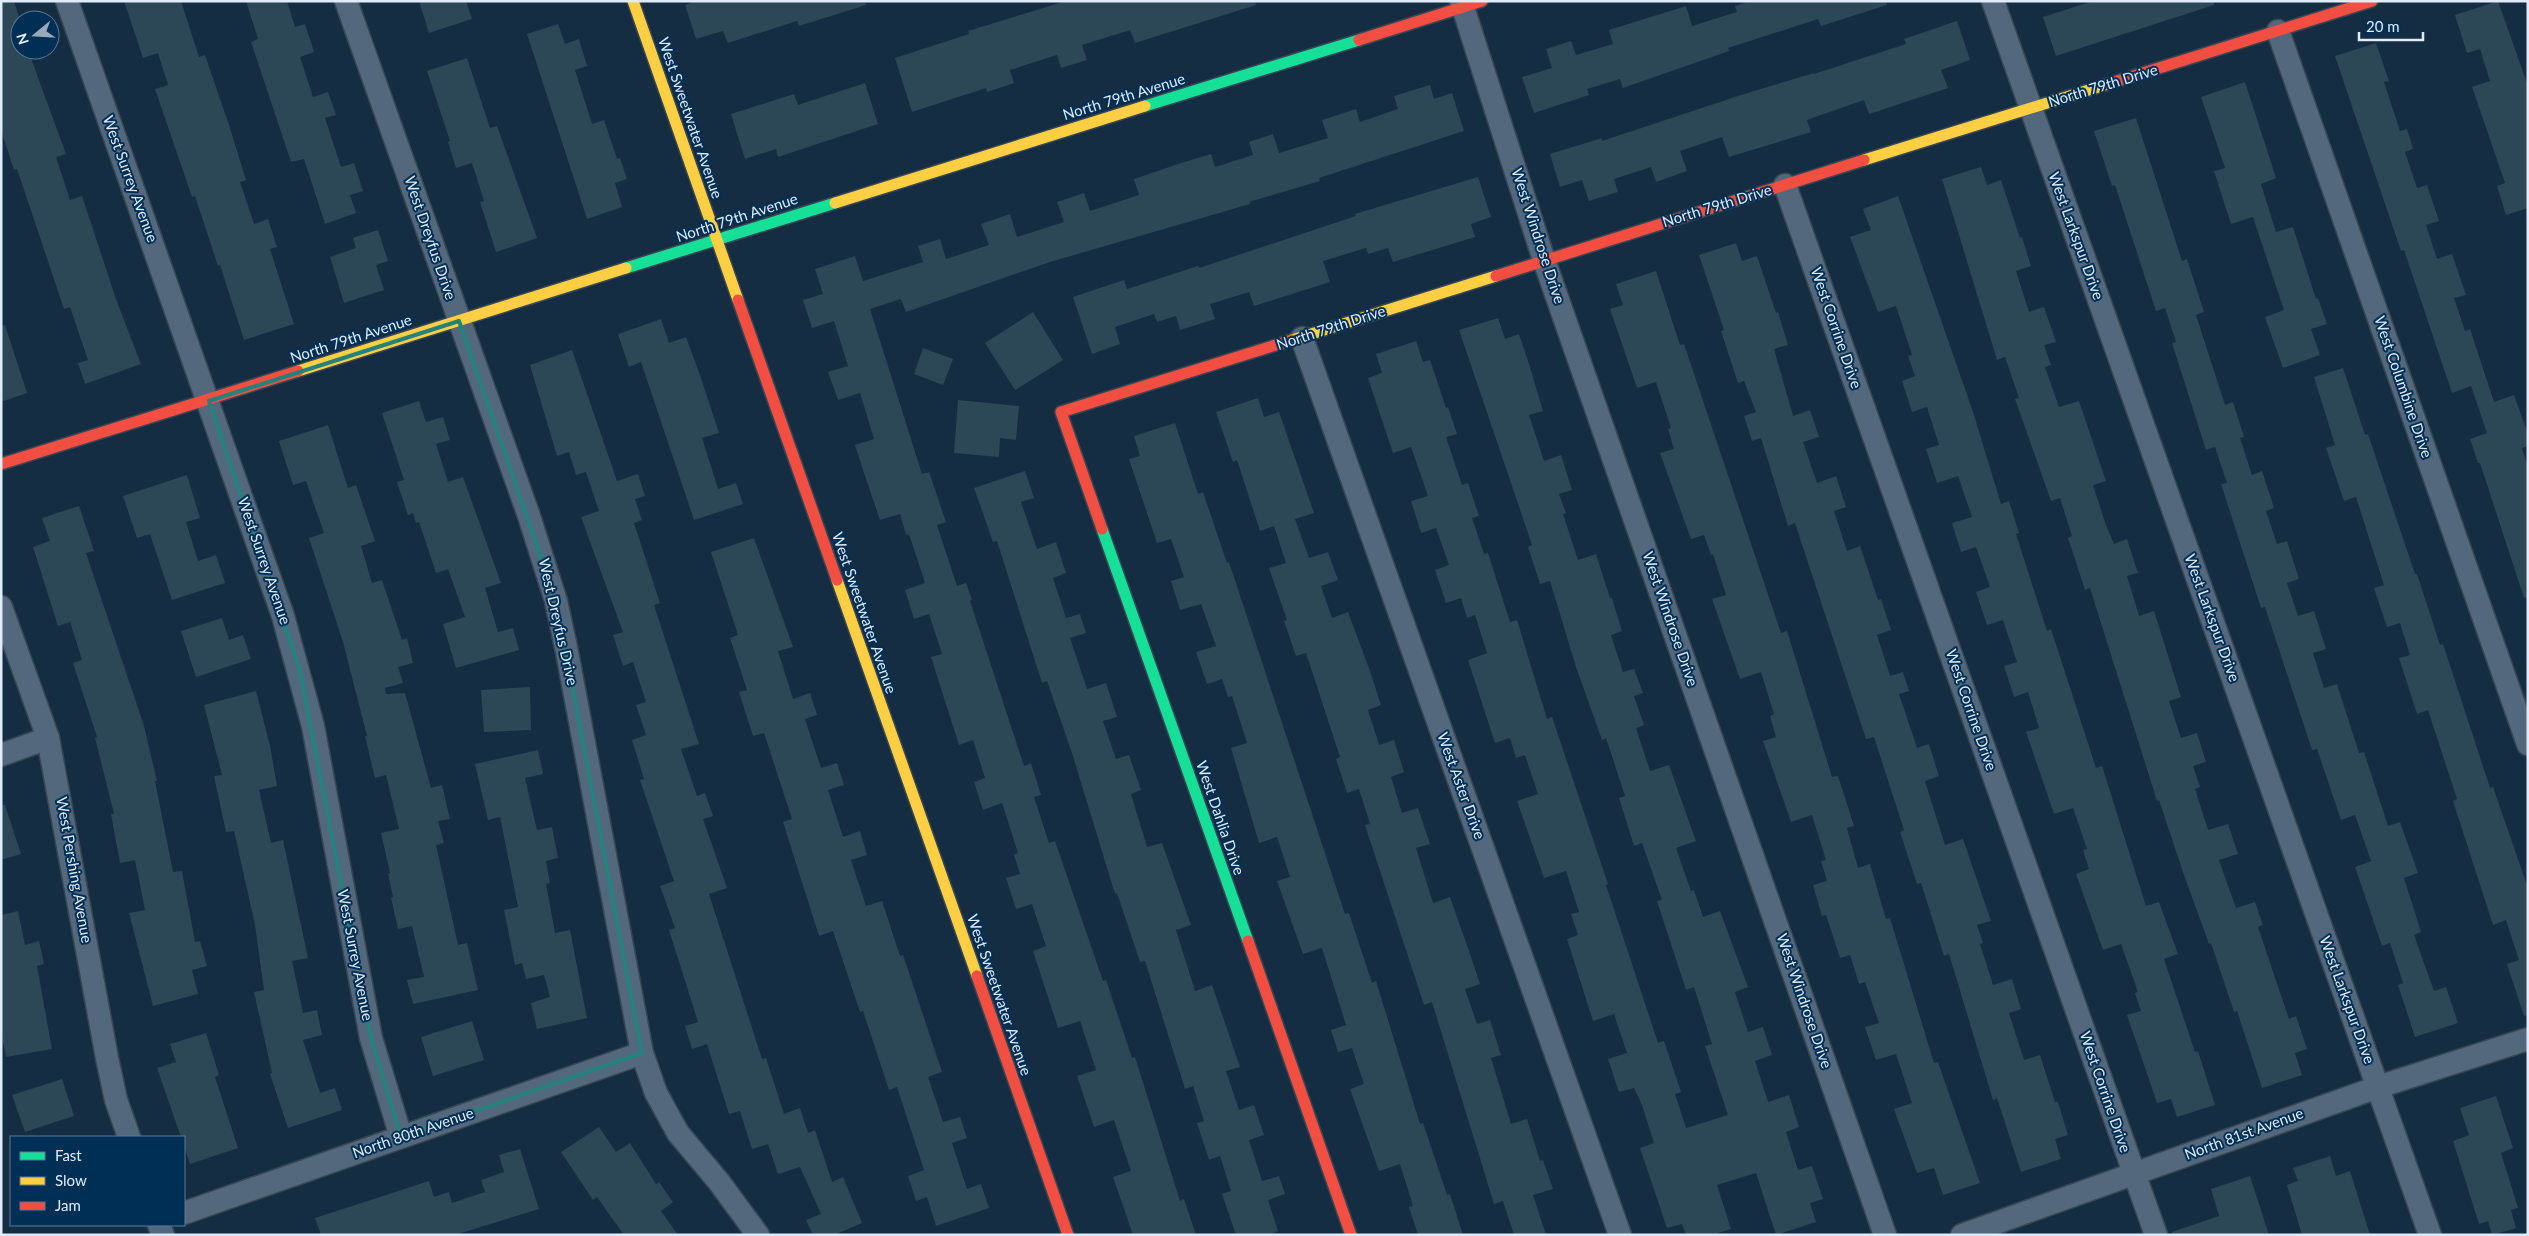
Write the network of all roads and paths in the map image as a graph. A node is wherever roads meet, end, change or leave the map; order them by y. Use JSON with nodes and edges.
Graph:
{"nodes":[{"id":1,"x":67,"y":1,"type":"edge"},
{"id":2,"x":346,"y":1,"type":"edge"},
{"id":3,"x":633,"y":1,"type":"edge"},
{"id":4,"x":1993,"y":1,"type":"edge"},
{"id":5,"x":2372,"y":1,"type":"edge"},
{"id":6,"x":1469,"y":3,"type":"edge"},
{"id":7,"x":2278,"y":31,"type":"junction"},
{"id":8,"x":2031,"y":108,"type":"junction"},
{"id":9,"x":1785,"y":185,"type":"junction"},
{"id":10,"x":717,"y":240,"type":"junction"},
{"id":11,"x":1544,"y":260,"type":"junction"},
{"id":12,"x":459,"y":321,"type":"junction"},
{"id":13,"x":1302,"y":338,"type":"junction"},
{"id":14,"x":208,"y":401,"type":"junction"},
{"id":15,"x":1061,"y":412,"type":"joint"},
{"id":16,"x":1,"y":464,"type":"edge"},
{"id":17,"x":1,"y":607,"type":"edge"},
{"id":18,"x":48,"y":738,"type":"junction"},
{"id":19,"x":2528,"y":744,"type":"edge"},
{"id":20,"x":1,"y":755,"type":"edge"},
{"id":21,"x":2528,"y":1039,"type":"edge"},
{"id":22,"x":642,"y":1053,"type":"junction"},
{"id":23,"x":2378,"y":1087,"type":"junction"},
{"id":24,"x":129,"y":1136,"type":"edge"},
{"id":25,"x":401,"y":1137,"type":"junction"},
{"id":26,"x":2134,"y":1173,"type":"junction"},
{"id":27,"x":185,"y":1213,"type":"edge"},
{"id":28,"x":758,"y":1235,"type":"edge"},
{"id":29,"x":1068,"y":1235,"type":"edge"},
{"id":30,"x":1351,"y":1235,"type":"edge"},
{"id":31,"x":1620,"y":1235,"type":"edge"},
{"id":32,"x":1886,"y":1235,"type":"edge"},
{"id":33,"x":1962,"y":1235,"type":"edge"},
{"id":34,"x":2156,"y":1235,"type":"edge"},
{"id":35,"x":2430,"y":1235,"type":"edge"}],
"edges":[{"from":1,"to":14,"type":"street","name":"West Surrey Avenue"},
{"from":2,"to":12,"type":"street","name":"West Dreyfus Drive"},
{"from":3,"to":10,"type":"street","name":"West Sweetwater Avenue"},
{"from":4,"to":8,"type":"street","name":"West Larkspur Drive"},
{"from":5,"to":7,"type":"street","name":"North 79th Drive"},
{"from":6,"to":10,"type":"street","name":"North 79th Avenue"},
{"from":6,"to":11,"type":"street","name":"West Windrose Drive"},
{"from":7,"to":8,"type":"street","name":"North 79th Drive"},
{"from":7,"to":19,"type":"street","name":"West Columbine Drive"},
{"from":8,"to":9,"type":"street","name":"North 79th Drive"},
{"from":8,"to":23,"type":"street","name":"West Larkspur Drive"},
{"from":9,"to":11,"type":"street","name":"North 79th Drive"},
{"from":9,"to":26,"type":"street","name":"West Corrine Drive"},
{"from":10,"to":12,"type":"street","name":"North 79th Avenue"},
{"from":10,"to":29,"type":"street","name":"West Sweetwater Avenue"},
{"from":11,"to":13,"type":"street","name":"North 79th Drive"},
{"from":11,"to":32,"type":"street","name":"West Windrose Drive"},
{"from":12,"to":14,"type":"street","name":"North 79th Avenue"},
{"from":12,"to":22,"type":"street","name":"West Dreyfus Drive"},
{"from":13,"to":15,"type":"street","name":"North 79th Drive"},
{"from":13,"to":31,"type":"street","name":"West Aster Drive"},
{"from":14,"to":16,"type":"street","name":"North 79th Avenue"},
{"from":14,"to":25,"type":"street","name":"West Surrey Avenue"},
{"from":15,"to":30,"type":"street","name":"West Dahlia Drive"},
{"from":17,"to":18,"type":"street","name":"West Pershing Avenue"},
{"from":18,"to":20,"type":"street"},
{"from":18,"to":24,"type":"street","name":"West Pershing Avenue"},
{"from":21,"to":23,"type":"street","name":"North 81st Avenue"},
{"from":22,"to":25,"type":"street","name":"North 80th Avenue"},
{"from":22,"to":28,"type":"street","name":"West Dreyfus Drive"},
{"from":23,"to":26,"type":"street","name":"North 81st Avenue"},
{"from":23,"to":35,"type":"street","name":"West Larkspur Drive"},
{"from":25,"to":27,"type":"street","name":"North 80th Avenue"},
{"from":26,"to":33,"type":"street","name":"North 81st Avenue"},
{"from":26,"to":34,"type":"street","name":"West Corrine Drive"}]}
